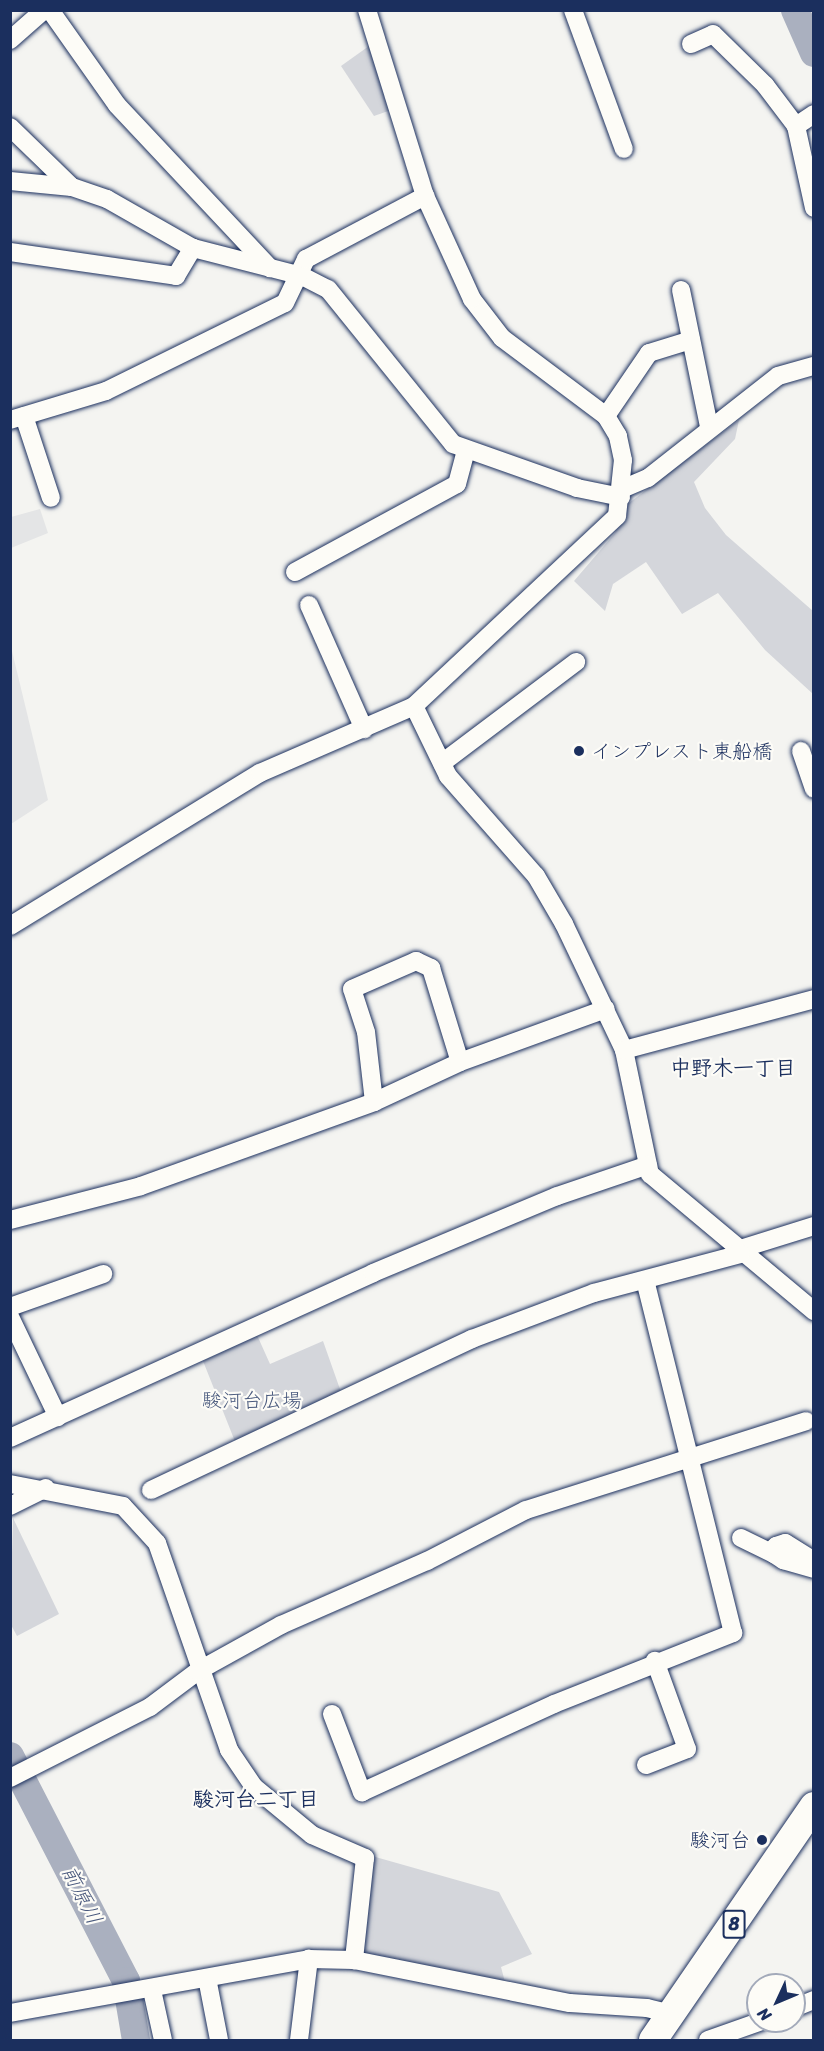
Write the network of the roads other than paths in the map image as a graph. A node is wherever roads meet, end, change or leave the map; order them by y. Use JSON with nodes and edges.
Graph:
{"nodes":[{"id":1,"x":44,"y":10,"type":"edge"},
{"id":2,"x":50,"y":10,"type":"edge"},
{"id":3,"x":367,"y":10,"type":"edge"},
{"id":4,"x":573,"y":10,"type":"edge"},
{"id":5,"x":10,"y":40,"type":"edge"},
{"id":6,"x":691,"y":44,"type":"dead end"},
{"id":7,"x":813,"y":114,"type":"edge"},
{"id":8,"x":796,"y":126,"type":"junction"},
{"id":9,"x":10,"y":127,"type":"edge"},
{"id":10,"x":624,"y":149,"type":"dead end"},
{"id":11,"x":10,"y":182,"type":"edge"},
{"id":12,"x":72,"y":187,"type":"junction"},
{"id":13,"x":425,"y":195,"type":"junction"},
{"id":14,"x":813,"y":208,"type":"edge"},
{"id":15,"x":193,"y":248,"type":"junction"},
{"id":16,"x":10,"y":252,"type":"edge"},
{"id":17,"x":270,"y":268,"type":"junction"},
{"id":18,"x":302,"y":276,"type":"junction"},
{"id":19,"x":681,"y":290,"type":"dead end"},
{"id":20,"x":690,"y":340,"type":"junction"},
{"id":21,"x":813,"y":366,"type":"edge"},
{"id":22,"x":606,"y":416,"type":"junction"},
{"id":23,"x":17,"y":418,"type":"edge"},
{"id":24,"x":709,"y":427,"type":"junction"},
{"id":25,"x":466,"y":450,"type":"junction"},
{"id":26,"x":622,"y":493,"type":"junction"},
{"id":27,"x":51,"y":498,"type":"dead end"},
{"id":28,"x":295,"y":572,"type":"dead end"},
{"id":29,"x":309,"y":605,"type":"dead end"},
{"id":30,"x":576,"y":662,"type":"dead end"},
{"id":31,"x":414,"y":706,"type":"junction"},
{"id":32,"x":364,"y":729,"type":"junction"},
{"id":33,"x":801,"y":751,"type":"dead end"},
{"id":34,"x":442,"y":763,"type":"junction"},
{"id":35,"x":813,"y":789,"type":"edge"},
{"id":36,"x":10,"y":926,"type":"edge"},
{"id":37,"x":813,"y":999,"type":"edge"},
{"id":38,"x":606,"y":1009,"type":"junction"},
{"id":39,"x":624,"y":1050,"type":"junction"},
{"id":40,"x":460,"y":1062,"type":"junction"},
{"id":41,"x":374,"y":1102,"type":"junction"},
{"id":42,"x":648,"y":1165,"type":"junction"},
{"id":43,"x":10,"y":1220,"type":"edge"},
{"id":44,"x":813,"y":1226,"type":"edge"},
{"id":45,"x":739,"y":1252,"type":"junction"},
{"id":46,"x":103,"y":1274,"type":"dead end"},
{"id":47,"x":645,"y":1281,"type":"junction"},
{"id":48,"x":10,"y":1307,"type":"edge"},
{"id":49,"x":813,"y":1311,"type":"edge"},
{"id":50,"x":10,"y":1317,"type":"edge"},
{"id":51,"x":58,"y":1417,"type":"junction"},
{"id":52,"x":806,"y":1421,"type":"dead end"},
{"id":53,"x":10,"y":1438,"type":"edge"},
{"id":54,"x":692,"y":1458,"type":"junction"},
{"id":55,"x":10,"y":1484,"type":"edge"},
{"id":56,"x":46,"y":1488,"type":"junction"},
{"id":57,"x":151,"y":1490,"type":"dead end"},
{"id":58,"x":10,"y":1506,"type":"edge"},
{"id":59,"x":741,"y":1538,"type":"dead end"},
{"id":60,"x":774,"y":1554,"type":"junction"},
{"id":61,"x":813,"y":1561,"type":"edge"},
{"id":62,"x":813,"y":1569,"type":"edge"},
{"id":63,"x":655,"y":1661,"type":"junction"},
{"id":64,"x":198,"y":1671,"type":"junction"},
{"id":65,"x":332,"y":1714,"type":"dead end"},
{"id":66,"x":646,"y":1764,"type":"dead end"},
{"id":67,"x":10,"y":1778,"type":"edge"},
{"id":68,"x":813,"y":1806,"type":"edge"},
{"id":69,"x":309,"y":1959,"type":"junction"},
{"id":70,"x":354,"y":1960,"type":"junction"},
{"id":71,"x":207,"y":1978,"type":"junction"},
{"id":72,"x":152,"y":1990,"type":"junction"},
{"id":73,"x":10,"y":2013,"type":"edge"},
{"id":74,"x":671,"y":2014,"type":"junction"},
{"id":75,"x":746,"y":2027,"type":"edge"},
{"id":76,"x":163,"y":2040,"type":"edge"},
{"id":77,"x":219,"y":2040,"type":"edge"},
{"id":78,"x":299,"y":2040,"type":"edge"},
{"id":79,"x":653,"y":2040,"type":"edge"},
{"id":80,"x":708,"y":2040,"type":"edge"}],
"edges":[{"from":1,"to":5,"type":"street"},
{"from":2,"to":17,"type":"street"},
{"from":3,"to":13,"type":"street"},
{"from":4,"to":10,"type":"street"},
{"from":6,"to":8,"type":"street"},
{"from":7,"to":8,"type":"street"},
{"from":8,"to":14,"type":"street"},
{"from":9,"to":12,"type":"street"},
{"from":11,"to":12,"type":"street"},
{"from":12,"to":15,"type":"street"},
{"from":13,"to":18,"type":"street"},
{"from":13,"to":22,"type":"street"},
{"from":15,"to":16,"type":"street"},
{"from":15,"to":17,"type":"street"},
{"from":17,"to":18,"type":"street"},
{"from":18,"to":23,"type":"street"},
{"from":18,"to":25,"type":"street"},
{"from":19,"to":20,"type":"street"},
{"from":20,"to":22,"type":"street"},
{"from":20,"to":24,"type":"street"},
{"from":21,"to":24,"type":"street"},
{"from":22,"to":26,"type":"street"},
{"from":23,"to":27,"type":"street"},
{"from":24,"to":26,"type":"street"},
{"from":25,"to":26,"type":"street"},
{"from":25,"to":28,"type":"street"},
{"from":26,"to":31,"type":"street"},
{"from":29,"to":32,"type":"street"},
{"from":30,"to":34,"type":"street"},
{"from":31,"to":32,"type":"street"},
{"from":31,"to":34,"type":"street"},
{"from":32,"to":36,"type":"street"},
{"from":33,"to":35,"type":"street"},
{"from":34,"to":38,"type":"street"},
{"from":37,"to":39,"type":"street"},
{"from":38,"to":39,"type":"street"},
{"from":38,"to":40,"type":"street"},
{"from":39,"to":42,"type":"street"},
{"from":40,"to":41,"type":"street"},
{"from":40,"to":41,"type":"street"},
{"from":41,"to":43,"type":"street"},
{"from":42,"to":45,"type":"street"},
{"from":42,"to":51,"type":"street"},
{"from":44,"to":45,"type":"street"},
{"from":45,"to":47,"type":"street"},
{"from":45,"to":49,"type":"street"},
{"from":46,"to":48,"type":"street"},
{"from":47,"to":54,"type":"street"},
{"from":47,"to":57,"type":"street"},
{"from":50,"to":51,"type":"street"},
{"from":51,"to":53,"type":"street"},
{"from":52,"to":54,"type":"street"},
{"from":54,"to":63,"type":"street"},
{"from":54,"to":64,"type":"street"},
{"from":55,"to":56,"type":"street"},
{"from":56,"to":58,"type":"street"},
{"from":56,"to":64,"type":"street"},
{"from":59,"to":60,"type":"street"},
{"from":60,"to":61,"type":"street"},
{"from":60,"to":62,"type":"street"},
{"from":63,"to":65,"type":"street"},
{"from":63,"to":66,"type":"street"},
{"from":64,"to":67,"type":"street"},
{"from":64,"to":70,"type":"street"},
{"from":68,"to":74,"type":"main road","number":"8"},
{"from":69,"to":70,"type":"street"},
{"from":69,"to":71,"type":"street"},
{"from":69,"to":78,"type":"street"},
{"from":70,"to":74,"type":"street"},
{"from":71,"to":72,"type":"street"},
{"from":71,"to":77,"type":"street"},
{"from":72,"to":73,"type":"street"},
{"from":72,"to":76,"type":"street"},
{"from":74,"to":79,"type":"main road","number":"8"},
{"from":75,"to":80,"type":"street"}]}
